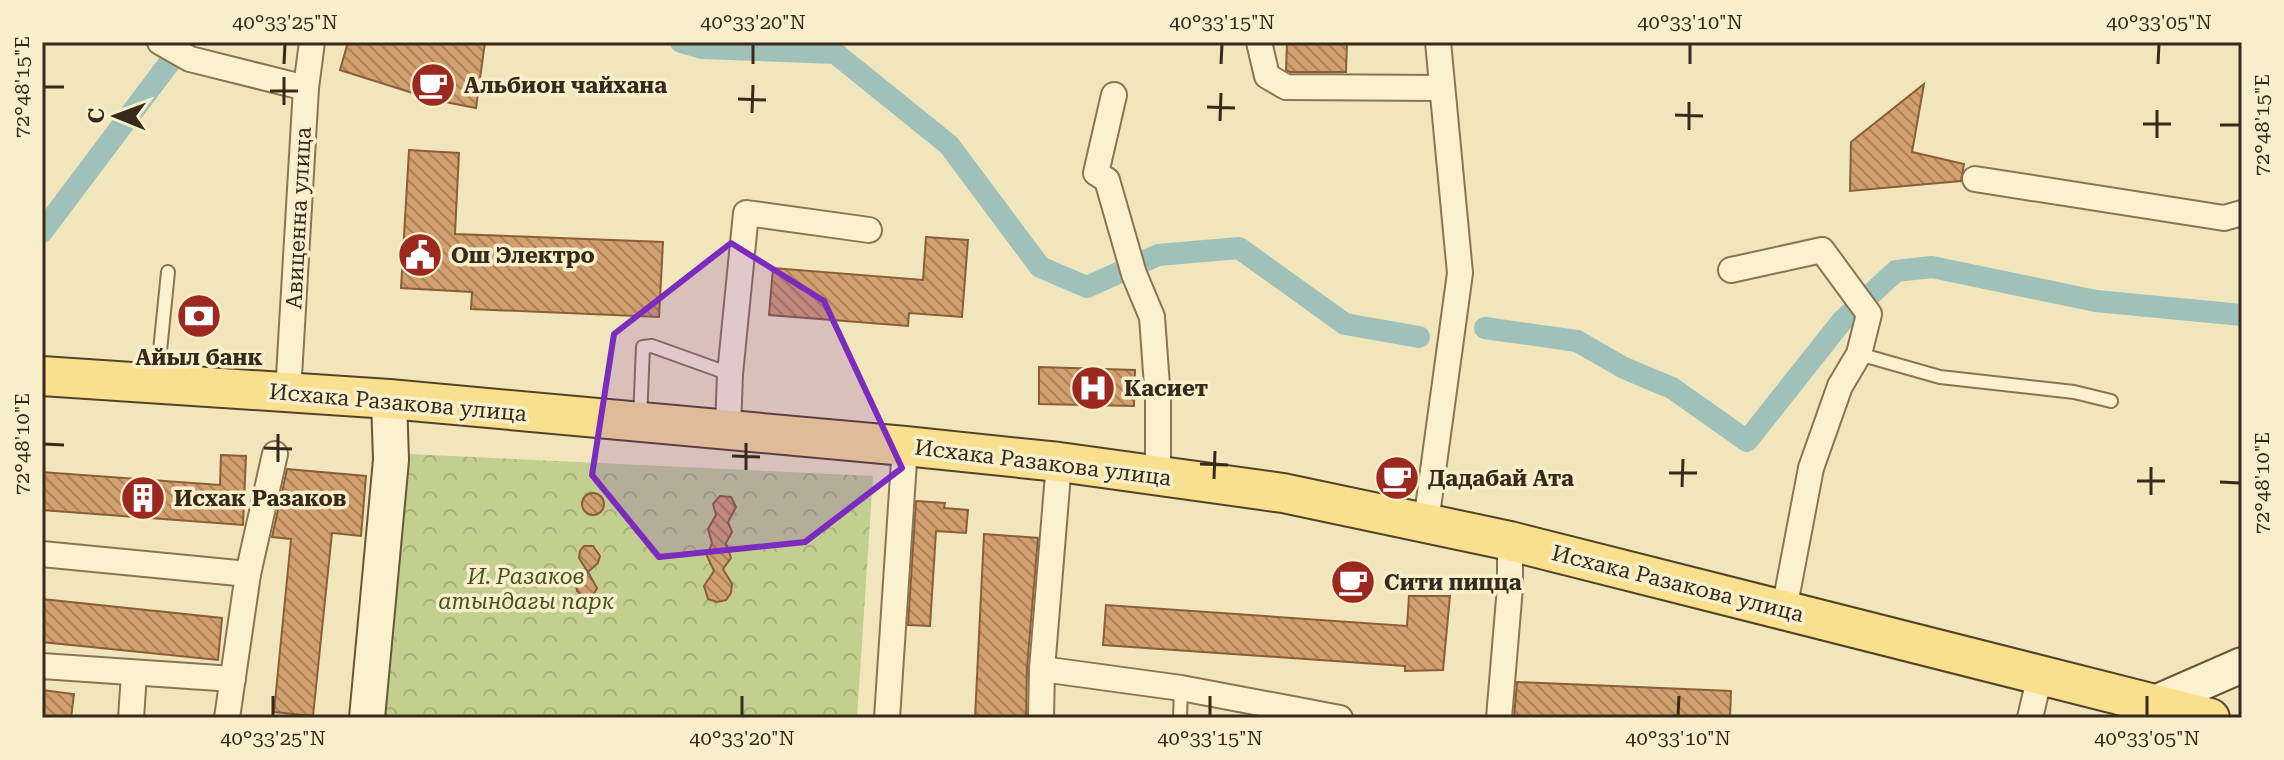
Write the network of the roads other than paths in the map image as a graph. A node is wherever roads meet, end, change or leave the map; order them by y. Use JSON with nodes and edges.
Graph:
{"nodes":[{"id":1,"x":160,"y":42,"type":"edge"},
{"id":2,"x":312,"y":42,"type":"edge"},
{"id":3,"x":1259,"y":42,"type":"edge"},
{"id":4,"x":1438,"y":42,"type":"edge"},
{"id":5,"x":306,"y":88,"type":"junction"},
{"id":6,"x":1441,"y":88,"type":"junction"},
{"id":7,"x":1114,"y":95,"type":"dead end"},
{"id":8,"x":1975,"y":179,"type":"dead end"},
{"id":9,"x":2242,"y":213,"type":"edge"},
{"id":10,"x":869,"y":230,"type":"dead end"},
{"id":11,"x":1731,"y":270,"type":"dead end"},
{"id":12,"x":168,"y":272,"type":"dead end"},
{"id":13,"x":1859,"y":354,"type":"junction"},
{"id":14,"x":730,"y":374,"type":"junction"},
{"id":15,"x":42,"y":376,"type":"edge"},
{"id":16,"x":157,"y":383,"type":"junction"},
{"id":17,"x":288,"y":393,"type":"junction"},
{"id":18,"x":389,"y":399,"type":"junction"},
{"id":19,"x":2111,"y":401,"type":"dead end"},
{"id":20,"x":640,"y":423,"type":"junction"},
{"id":21,"x":728,"y":429,"type":"junction"},
{"id":22,"x":905,"y":446,"type":"junction"},
{"id":23,"x":275,"y":454,"type":"dead end"},
{"id":24,"x":1059,"y":462,"type":"junction"},
{"id":25,"x":1158,"y":474,"type":"junction"},
{"id":26,"x":1426,"y":522,"type":"junction"},
{"id":27,"x":1510,"y":541,"type":"junction"},
{"id":28,"x":42,"y":554,"type":"edge"},
{"id":29,"x":248,"y":574,"type":"junction"},
{"id":30,"x":1784,"y":610,"type":"junction"},
{"id":31,"x":2242,"y":665,"type":"edge"},
{"id":32,"x":42,"y":666,"type":"edge"},
{"id":33,"x":1042,"y":669,"type":"junction"},
{"id":34,"x":134,"y":674,"type":"junction"},
{"id":35,"x":2040,"y":675,"type":"junction"},
{"id":36,"x":233,"y":679,"type":"junction"},
{"id":37,"x":1181,"y":688,"type":"junction"},
{"id":38,"x":2155,"y":703,"type":"junction"},
{"id":39,"x":1299,"y":715,"type":"edge"},
{"id":40,"x":131,"y":718,"type":"edge"},
{"id":41,"x":227,"y":718,"type":"edge"},
{"id":42,"x":367,"y":718,"type":"edge"},
{"id":43,"x":887,"y":718,"type":"edge"},
{"id":44,"x":1041,"y":718,"type":"edge"},
{"id":45,"x":1180,"y":718,"type":"edge"},
{"id":46,"x":1340,"y":718,"type":"edge"},
{"id":47,"x":1499,"y":718,"type":"edge"},
{"id":48,"x":2030,"y":718,"type":"edge"},
{"id":49,"x":2210,"y":718,"type":"edge"}],
"edges":[{"from":1,"to":5,"type":"street"},
{"from":2,"to":5,"type":"street","name":"Авиценна улица"},
{"from":3,"to":6,"type":"street"},
{"from":4,"to":6,"type":"street"},
{"from":5,"to":17,"type":"street","name":"Авиценна улица"},
{"from":6,"to":26,"type":"street"},
{"from":7,"to":25,"type":"street"},
{"from":8,"to":9,"type":"street"},
{"from":10,"to":14,"type":"street"},
{"from":11,"to":13,"type":"street"},
{"from":12,"to":16,"type":"lane"},
{"from":13,"to":19,"type":"lane"},
{"from":13,"to":30,"type":"street"},
{"from":14,"to":20,"type":"lane"},
{"from":14,"to":21,"type":"street"},
{"from":15,"to":16,"type":"main road","name":"Исхака Разакова улица"},
{"from":16,"to":17,"type":"main road","name":"Исхака Разакова улица"},
{"from":17,"to":18,"type":"main road","name":"Исхака Разакова улица"},
{"from":18,"to":20,"type":"main road","name":"Исхака Разакова улица"},
{"from":18,"to":42,"type":"street"},
{"from":20,"to":21,"type":"main road","name":"Исхака Разакова улица"},
{"from":21,"to":22,"type":"main road","name":"Исхака Разакова улица"},
{"from":22,"to":24,"type":"main road","name":"Исхака Разакова улица"},
{"from":22,"to":43,"type":"street"},
{"from":23,"to":29,"type":"street"},
{"from":24,"to":25,"type":"main road","name":"Исхака Разакова улица"},
{"from":24,"to":33,"type":"street"},
{"from":25,"to":26,"type":"main road","name":"Исхака Разакова улица"},
{"from":26,"to":27,"type":"main road","name":"Исхака Разакова улица"},
{"from":27,"to":30,"type":"main road","name":"Исхака Разакова улица"},
{"from":27,"to":47,"type":"street"},
{"from":28,"to":29,"type":"street"},
{"from":29,"to":36,"type":"street"},
{"from":30,"to":35,"type":"main road","name":"Исхака Разакова улица"},
{"from":31,"to":38,"type":"street"},
{"from":32,"to":34,"type":"street"},
{"from":33,"to":37,"type":"street"},
{"from":33,"to":44,"type":"street"},
{"from":34,"to":36,"type":"street"},
{"from":34,"to":40,"type":"street"},
{"from":35,"to":38,"type":"main road","name":"Исхака Разакова улица"},
{"from":35,"to":48,"type":"street"},
{"from":36,"to":41,"type":"street"},
{"from":37,"to":39,"type":"street"},
{"from":37,"to":45,"type":"lane"},
{"from":38,"to":49,"type":"main road","name":"Исхака Разакова улица"},
{"from":39,"to":46,"type":"street"}]}
